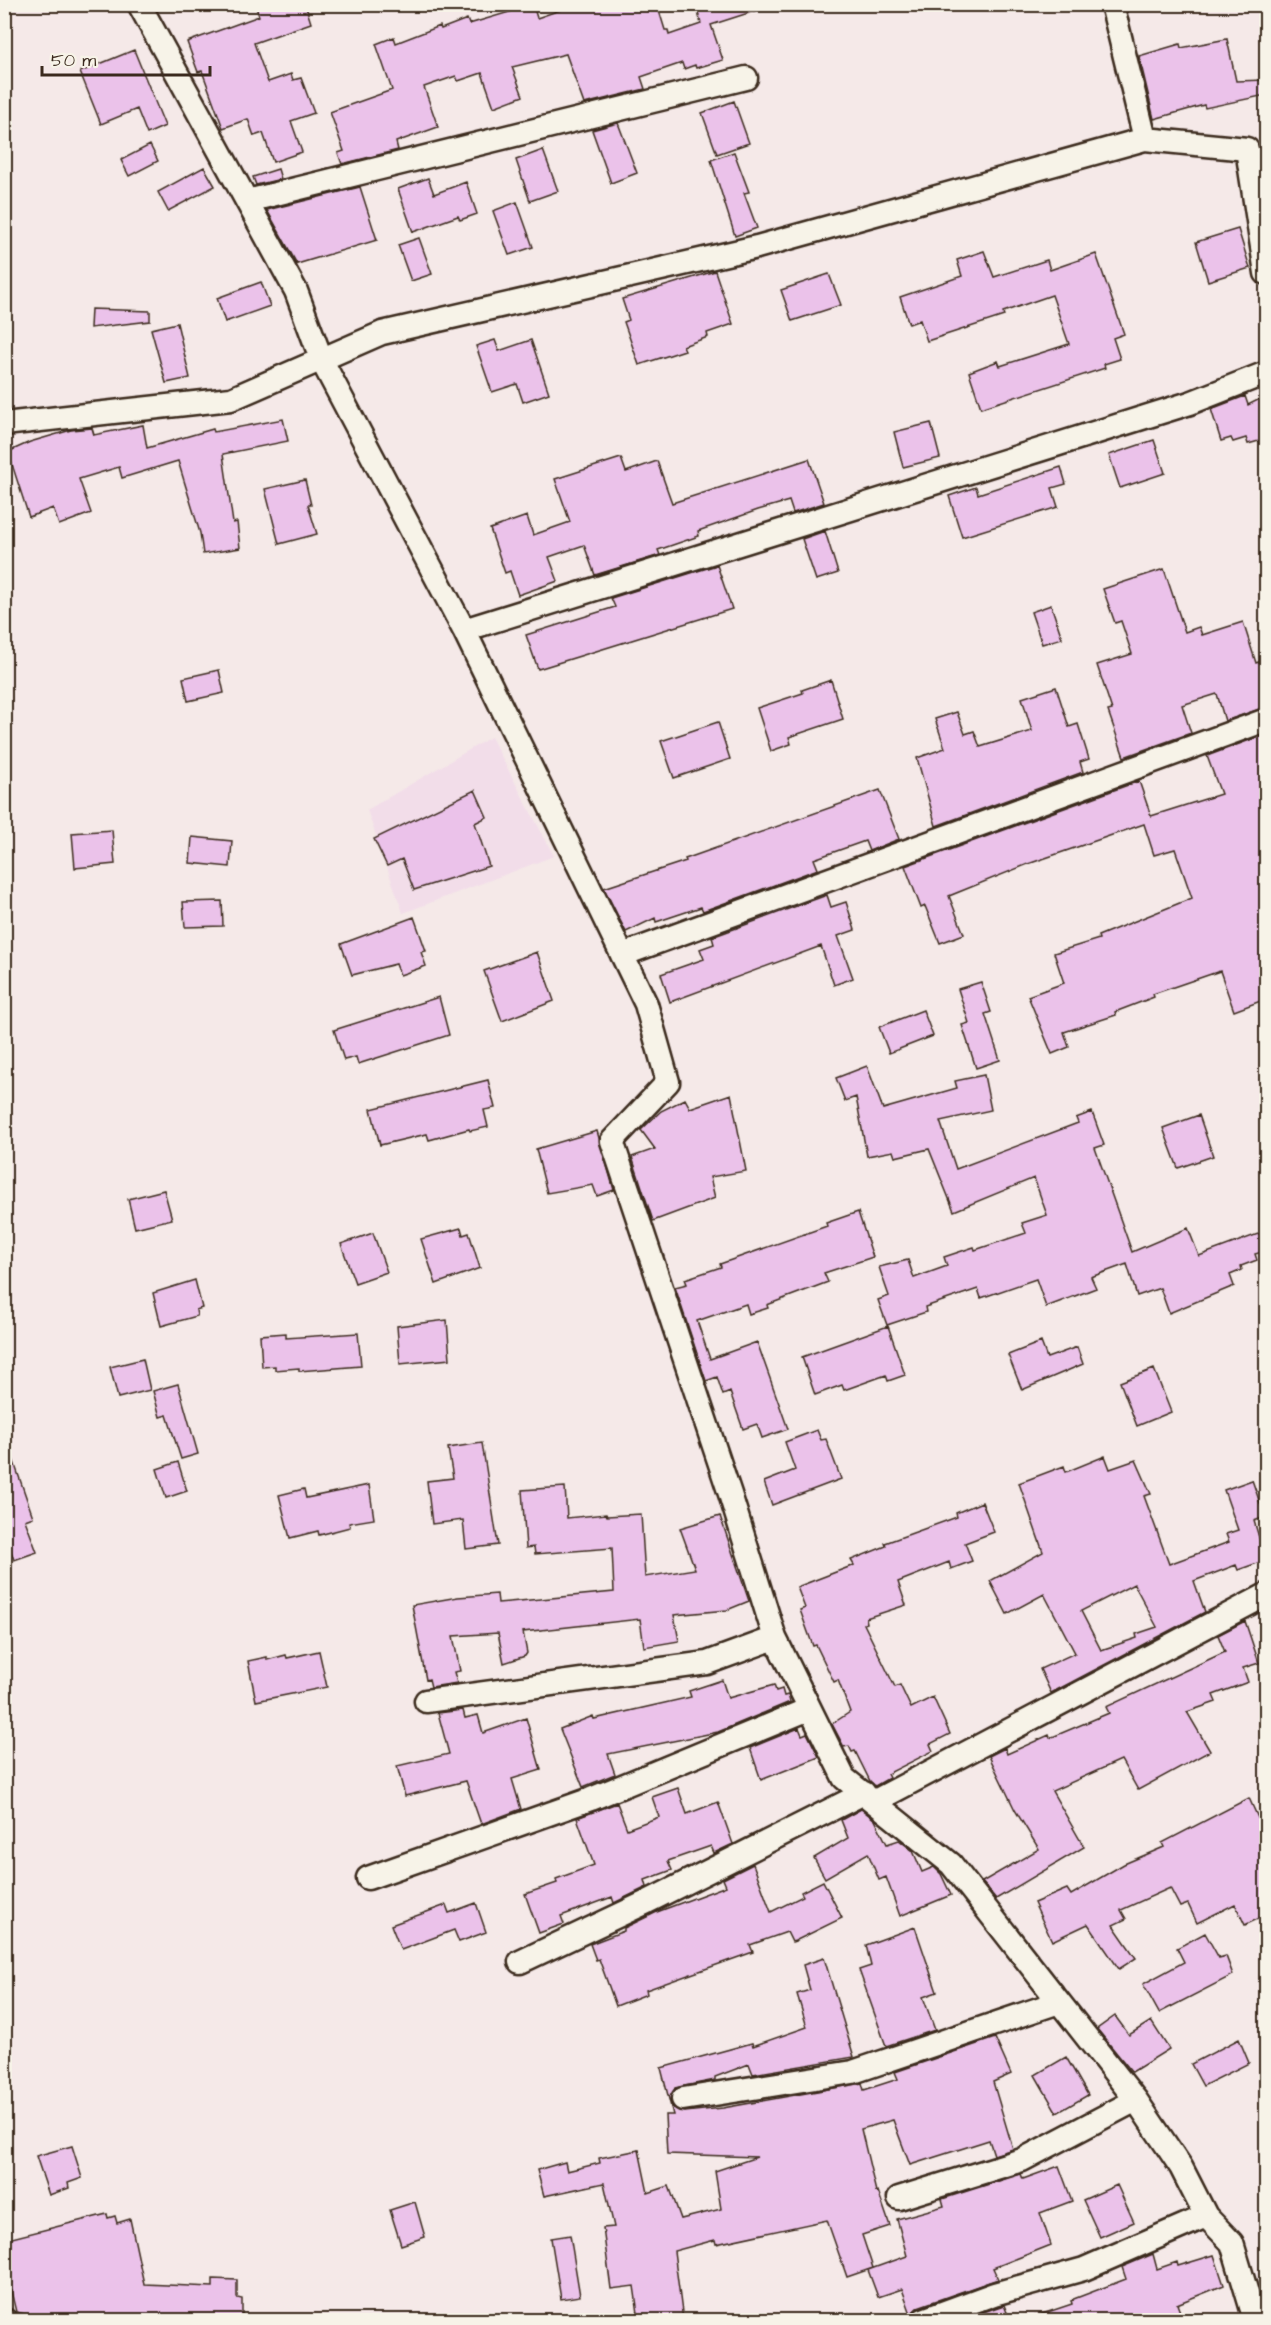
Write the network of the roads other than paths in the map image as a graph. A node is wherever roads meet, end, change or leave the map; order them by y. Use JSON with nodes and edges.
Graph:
{"nodes":[{"id":1,"x":139,"y":4,"type":"edge"},
{"id":2,"x":1112,"y":4,"type":"edge"},
{"id":3,"x":746,"y":78,"type":"dead end"},
{"id":4,"x":1145,"y":139,"type":"junction"},
{"id":5,"x":247,"y":201,"type":"junction"},
{"id":6,"x":1266,"y":273,"type":"edge"},
{"id":7,"x":322,"y":361,"type":"junction"},
{"id":8,"x":1266,"y":373,"type":"edge"},
{"id":9,"x":4,"y":424,"type":"edge"},
{"id":10,"x":464,"y":630,"type":"junction"},
{"id":11,"x":1266,"y":720,"type":"edge"},
{"id":12,"x":622,"y":955,"type":"junction"},
{"id":13,"x":1266,"y":1596,"type":"edge"},
{"id":14,"x":775,"y":1638,"type":"junction"},
{"id":15,"x":426,"y":1701,"type":"dead end"},
{"id":16,"x":809,"y":1709,"type":"junction"},
{"id":17,"x":869,"y":1797,"type":"junction"},
{"id":18,"x":368,"y":1878,"type":"dead end"},
{"id":19,"x":520,"y":1962,"type":"dead end"},
{"id":20,"x":1059,"y":2002,"type":"junction"},
{"id":21,"x":682,"y":2099,"type":"dead end"},
{"id":22,"x":1136,"y":2100,"type":"junction"},
{"id":23,"x":899,"y":2198,"type":"dead end"},
{"id":24,"x":1206,"y":2216,"type":"junction"},
{"id":25,"x":923,"y":2320,"type":"edge"},
{"id":26,"x":1255,"y":2320,"type":"edge"}],
"edges":[{"from":1,"to":5,"type":"street"},
{"from":2,"to":4,"type":"street"},
{"from":3,"to":5,"type":"street"},
{"from":4,"to":6,"type":"street"},
{"from":4,"to":7,"type":"street"},
{"from":5,"to":7,"type":"street"},
{"from":7,"to":9,"type":"street"},
{"from":7,"to":10,"type":"street"},
{"from":8,"to":10,"type":"street"},
{"from":10,"to":12,"type":"street"},
{"from":11,"to":12,"type":"street"},
{"from":12,"to":14,"type":"street"},
{"from":13,"to":17,"type":"street"},
{"from":14,"to":15,"type":"street"},
{"from":14,"to":16,"type":"street"},
{"from":16,"to":17,"type":"street"},
{"from":16,"to":18,"type":"street"},
{"from":17,"to":19,"type":"street"},
{"from":17,"to":20,"type":"street"},
{"from":20,"to":21,"type":"street"},
{"from":20,"to":22,"type":"street"},
{"from":22,"to":23,"type":"street"},
{"from":22,"to":24,"type":"street"},
{"from":24,"to":25,"type":"street"},
{"from":24,"to":26,"type":"street"}]}
